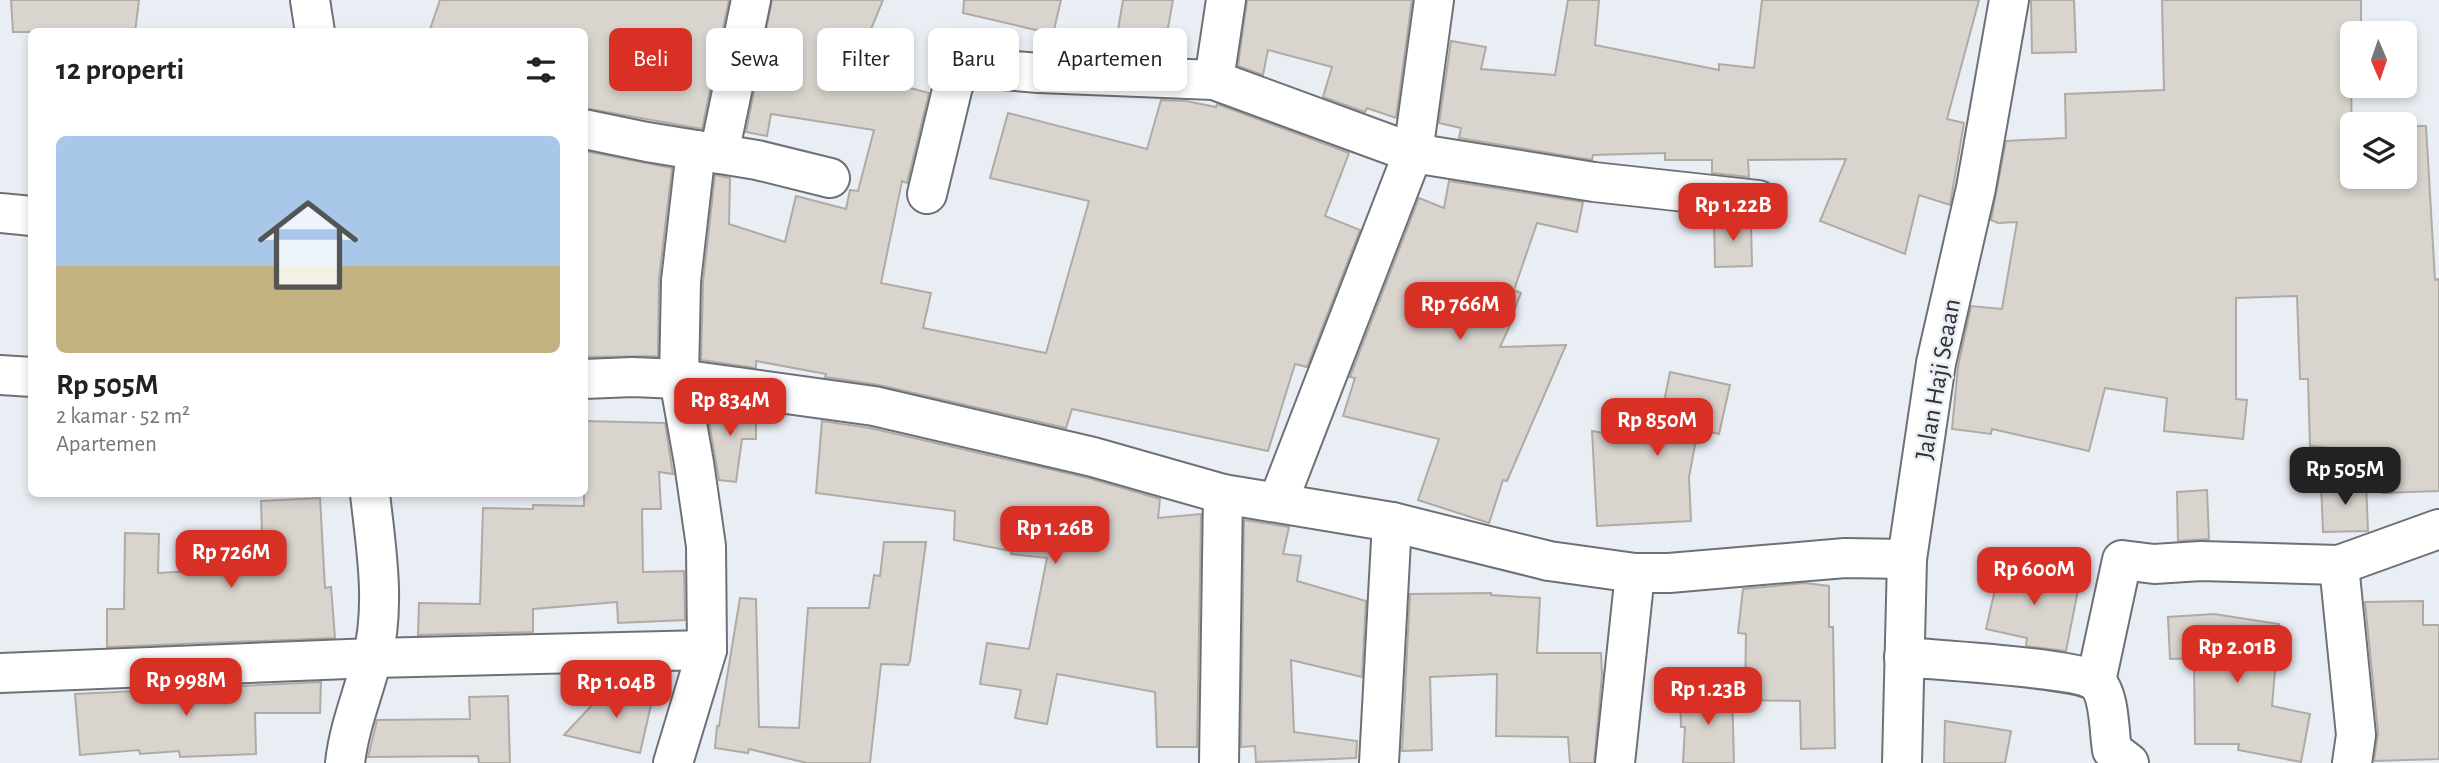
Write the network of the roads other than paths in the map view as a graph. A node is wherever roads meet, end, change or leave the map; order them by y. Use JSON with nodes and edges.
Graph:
{"nodes":[{"id":1,"x":310,"y":0,"type":"edge"},
{"id":2,"x":751,"y":0,"type":"edge"},
{"id":3,"x":1226,"y":0,"type":"edge"},
{"id":4,"x":1434,"y":0,"type":"edge"},
{"id":5,"x":2009,"y":0,"type":"edge"},
{"id":6,"x":314,"y":28,"type":"edge"},
{"id":7,"x":1214,"y":80,"type":"junction"},
{"id":8,"x":588,"y":130,"type":"edge"},
{"id":9,"x":708,"y":152,"type":"junction"},
{"id":10,"x":1413,"y":153,"type":"junction"},
{"id":11,"x":830,"y":178,"type":"dead end"},
{"id":12,"x":927,"y":194,"type":"dead end"},
{"id":13,"x":1758,"y":200,"type":"dead end"},
{"id":14,"x":0,"y":213,"type":"edge"},
{"id":15,"x":28,"y":216,"type":"edge"},
{"id":16,"x":0,"y":375,"type":"edge"},
{"id":17,"x":28,"y":377,"type":"edge"},
{"id":18,"x":588,"y":379,"type":"edge"},
{"id":19,"x":679,"y":379,"type":"junction"},
{"id":20,"x":1223,"y":494,"type":"junction"},
{"id":21,"x":370,"y":497,"type":"edge"},
{"id":22,"x":1278,"y":502,"type":"junction"},
{"id":23,"x":1392,"y":522,"type":"junction"},
{"id":24,"x":2439,"y":529,"type":"edge"},
{"id":25,"x":1907,"y":559,"type":"junction"},
{"id":26,"x":2339,"y":565,"type":"junction"},
{"id":27,"x":1635,"y":573,"type":"junction"},
{"id":28,"x":707,"y":650,"type":"junction"},
{"id":29,"x":1904,"y":657,"type":"junction"},
{"id":30,"x":373,"y":658,"type":"junction"},
{"id":31,"x":0,"y":673,"type":"edge"},
{"id":32,"x":2096,"y":681,"type":"junction"},
{"id":33,"x":345,"y":763,"type":"edge"},
{"id":34,"x":673,"y":763,"type":"edge"},
{"id":35,"x":1219,"y":763,"type":"edge"},
{"id":36,"x":1379,"y":763,"type":"edge"},
{"id":37,"x":1615,"y":763,"type":"edge"},
{"id":38,"x":1902,"y":763,"type":"edge"},
{"id":39,"x":2129,"y":763,"type":"edge"},
{"id":40,"x":2352,"y":763,"type":"edge"}],
"edges":[{"from":1,"to":6,"type":"street"},
{"from":2,"to":9,"type":"street"},
{"from":3,"to":7,"type":"street"},
{"from":4,"to":10,"type":"street"},
{"from":5,"to":25,"type":"street","name":"Jalan Haji Seaan"},
{"from":7,"to":10,"type":"street"},
{"from":7,"to":12,"type":"street"},
{"from":8,"to":9,"type":"street"},
{"from":9,"to":11,"type":"street"},
{"from":9,"to":19,"type":"street"},
{"from":10,"to":13,"type":"street"},
{"from":10,"to":22,"type":"street"},
{"from":14,"to":15,"type":"street"},
{"from":16,"to":17,"type":"street"},
{"from":18,"to":19,"type":"street"},
{"from":19,"to":20,"type":"street"},
{"from":19,"to":28,"type":"street"},
{"from":20,"to":22,"type":"street"},
{"from":20,"to":35,"type":"street"},
{"from":21,"to":30,"type":"street"},
{"from":22,"to":23,"type":"street"},
{"from":23,"to":27,"type":"street"},
{"from":23,"to":36,"type":"street"},
{"from":24,"to":26,"type":"street"},
{"from":25,"to":27,"type":"street"},
{"from":25,"to":29,"type":"street","name":"Jalan Haji Seaan"},
{"from":26,"to":32,"type":"street"},
{"from":26,"to":40,"type":"street"},
{"from":27,"to":37,"type":"street"},
{"from":28,"to":30,"type":"street"},
{"from":28,"to":34,"type":"street"},
{"from":29,"to":32,"type":"street"},
{"from":29,"to":38,"type":"street","name":"Jalan Haji Seaan"},
{"from":30,"to":31,"type":"street"},
{"from":30,"to":33,"type":"street"},
{"from":32,"to":39,"type":"street"}]}
